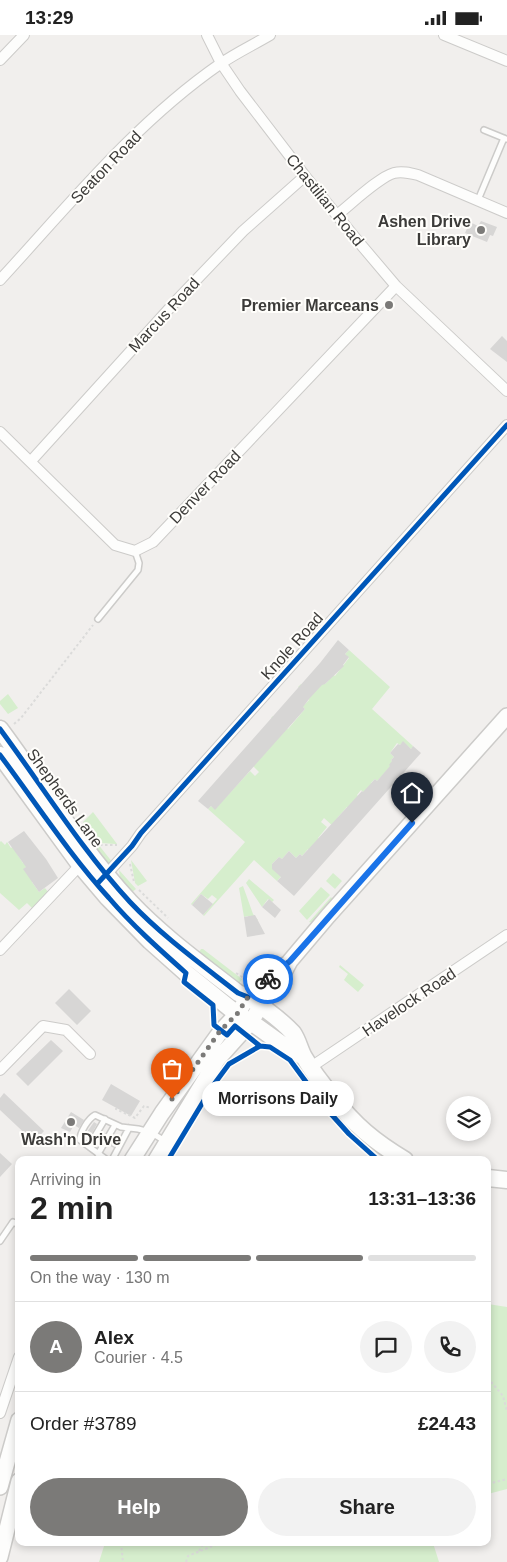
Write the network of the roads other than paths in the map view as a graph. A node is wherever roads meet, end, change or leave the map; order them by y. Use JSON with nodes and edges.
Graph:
{"nodes":[{"id":1,"x":24,"y":35,"type":"edge"},
{"id":2,"x":207,"y":35,"type":"edge"},
{"id":3,"x":270,"y":35,"type":"edge"},
{"id":4,"x":444,"y":35,"type":"edge"},
{"id":5,"x":0,"y":60,"type":"edge"},
{"id":6,"x":507,"y":61,"type":"edge"},
{"id":7,"x":221,"y":63,"type":"junction"},
{"id":8,"x":484,"y":130,"type":"dead end"},
{"id":9,"x":505,"y":139,"type":"edge"},
{"id":10,"x":305,"y":176,"type":"junction"},
{"id":11,"x":478,"y":200,"type":"junction"},
{"id":12,"x":507,"y":213,"type":"edge"},
{"id":13,"x":337,"y":215,"type":"junction"},
{"id":14,"x":0,"y":280,"type":"edge"},
{"id":15,"x":396,"y":286,"type":"junction"},
{"id":16,"x":507,"y":391,"type":"edge"},
{"id":17,"x":507,"y":425,"type":"edge"},
{"id":18,"x":0,"y":432,"type":"edge"},
{"id":19,"x":31,"y":461,"type":"junction"},
{"id":20,"x":135,"y":551,"type":"junction"},
{"id":21,"x":98,"y":619,"type":"road end"},
{"id":22,"x":507,"y":716,"type":"edge"},
{"id":23,"x":6,"y":727,"type":"edge"},
{"id":24,"x":0,"y":755,"type":"edge"},
{"id":25,"x":90,"y":855,"type":"junction"},
{"id":26,"x":102,"y":879,"type":"junction"},
{"id":27,"x":506,"y":939,"type":"edge"},
{"id":28,"x":0,"y":950,"type":"edge"},
{"id":29,"x":254,"y":1001,"type":"junction"},
{"id":30,"x":237,"y":1014,"type":"junction"},
{"id":31,"x":251,"y":1022,"type":"junction"},
{"id":32,"x":90,"y":1054,"type":"dead end"},
{"id":33,"x":308,"y":1062,"type":"junction"},
{"id":34,"x":0,"y":1070,"type":"edge"},
{"id":35,"x":105,"y":1119,"type":"junction"},
{"id":36,"x":114,"y":1125,"type":"junction"},
{"id":37,"x":129,"y":1129,"type":"junction"},
{"id":38,"x":150,"y":1132,"type":"junction"},
{"id":39,"x":167,"y":1142,"type":"junction"},
{"id":40,"x":89,"y":1146,"type":"junction"},
{"id":41,"x":98,"y":1154,"type":"junction"},
{"id":42,"x":101,"y":1156,"type":"edge"},
{"id":43,"x":114,"y":1156,"type":"edge"},
{"id":44,"x":135,"y":1156,"type":"edge"},
{"id":45,"x":158,"y":1156,"type":"edge"},
{"id":46,"x":398,"y":1156,"type":"edge"},
{"id":47,"x":491,"y":1178,"type":"edge"},
{"id":48,"x":507,"y":1180,"type":"edge"},
{"id":49,"x":15,"y":1223,"type":"edge"},
{"id":50,"x":0,"y":1241,"type":"edge"},
{"id":51,"x":15,"y":1369,"type":"edge"},
{"id":52,"x":0,"y":1413,"type":"edge"},
{"id":53,"x":15,"y":1434,"type":"edge"},
{"id":54,"x":0,"y":1487,"type":"edge"},
{"id":55,"x":15,"y":1497,"type":"edge"},
{"id":56,"x":0,"y":1557,"type":"edge"}],
"edges":[{"from":1,"to":5,"type":"street"},
{"from":2,"to":7,"type":"street","name":"Chastilian Road"},
{"from":3,"to":7,"type":"street","name":"Seaton Road"},
{"from":4,"to":6,"type":"street"},
{"from":7,"to":10,"type":"street","name":"Chastilian Road"},
{"from":7,"to":14,"type":"street","name":"Seaton Road"},
{"from":8,"to":9,"type":"lane"},
{"from":9,"to":11,"type":"lane"},
{"from":10,"to":13,"type":"street","name":"Chastilian Road"},
{"from":10,"to":19,"type":"street","name":"Marcus Road"},
{"from":11,"to":12,"type":"street"},
{"from":11,"to":13,"type":"street"},
{"from":13,"to":15,"type":"street","name":"Chastilian Road"},
{"from":15,"to":16,"type":"street","name":"Chastilian Road"},
{"from":15,"to":20,"type":"street","name":"Denver Road"},
{"from":17,"to":26,"type":"street","name":"Knole Road"},
{"from":18,"to":19,"type":"street"},
{"from":19,"to":20,"type":"street"},
{"from":20,"to":21,"type":"lane"},
{"from":22,"to":29,"type":"main road"},
{"from":23,"to":25,"type":"main road","name":"Shepherds Lane"},
{"from":24,"to":25,"type":"main road","name":"Shepherds Lane"},
{"from":25,"to":26,"type":"main road","name":"Shepherds Lane"},
{"from":25,"to":28,"type":"street"},
{"from":26,"to":29,"type":"main road","name":"Shepherds Lane"},
{"from":26,"to":30,"type":"main road","name":"Shepherds Lane"},
{"from":27,"to":33,"type":"street","name":"Havelock Road"},
{"from":29,"to":30,"type":"main road"},
{"from":29,"to":31,"type":"main road"},
{"from":29,"to":33,"type":"main road","name":"Shepherds Lane"},
{"from":30,"to":31,"type":"main road","name":"Shepherds Lane"},
{"from":30,"to":38,"type":"main road"},
{"from":31,"to":33,"type":"main road","name":"Shepherds Lane"},
{"from":31,"to":39,"type":"main road"},
{"from":32,"to":34,"type":"street"},
{"from":33,"to":46,"type":"main road","name":"Shepherds Lane"},
{"from":35,"to":36,"type":"lane"},
{"from":35,"to":40,"type":"lane"},
{"from":35,"to":40,"type":"lane"},
{"from":36,"to":37,"type":"lane"},
{"from":36,"to":41,"type":"lane"},
{"from":37,"to":38,"type":"lane"},
{"from":37,"to":43,"type":"lane"},
{"from":38,"to":39,"type":"lane"},
{"from":38,"to":44,"type":"main road"},
{"from":39,"to":45,"type":"main road"},
{"from":40,"to":41,"type":"lane"},
{"from":41,"to":42,"type":"lane"},
{"from":47,"to":48,"type":"main road"},
{"from":49,"to":50,"type":"lane"},
{"from":51,"to":52,"type":"street"},
{"from":53,"to":54,"type":"main road"},
{"from":55,"to":56,"type":"main road"}]}
